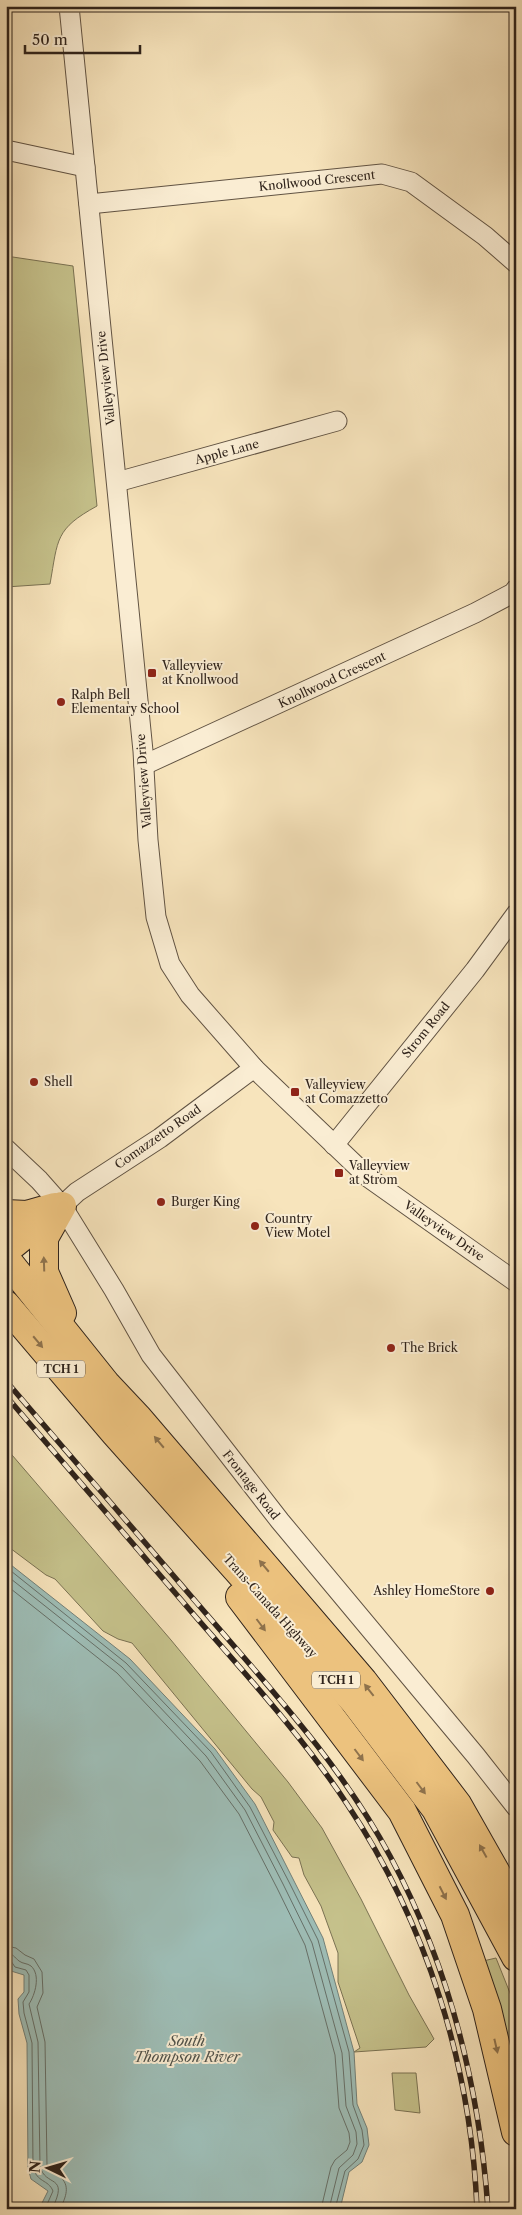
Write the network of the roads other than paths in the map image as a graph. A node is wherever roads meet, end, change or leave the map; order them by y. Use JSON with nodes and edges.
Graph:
{"nodes":[{"id":1,"x":69,"y":6,"type":"edge"},
{"id":2,"x":6,"y":150,"type":"edge"},
{"id":3,"x":85,"y":167,"type":"junction"},
{"id":4,"x":89,"y":204,"type":"junction"},
{"id":5,"x":516,"y":263,"type":"edge"},
{"id":6,"x":337,"y":421,"type":"dead end"},
{"id":7,"x":117,"y":482,"type":"junction"},
{"id":8,"x":516,"y":588,"type":"edge"},
{"id":9,"x":144,"y":765,"type":"junction"},
{"id":10,"x":516,"y":914,"type":"edge"},
{"id":11,"x":254,"y":1068,"type":"junction"},
{"id":12,"x":334,"y":1145,"type":"junction"},
{"id":13,"x":6,"y":1149,"type":"edge"},
{"id":14,"x":62,"y":1206,"type":"junction"},
{"id":15,"x":6,"y":1214,"type":"edge"},
{"id":16,"x":6,"y":1250,"type":"edge"},
{"id":17,"x":6,"y":1259,"type":"edge"},
{"id":18,"x":516,"y":1282,"type":"edge"},
{"id":19,"x":6,"y":1305,"type":"edge"},
{"id":20,"x":106,"y":1384,"type":"junction"},
{"id":21,"x":115,"y":1433,"type":"junction"},
{"id":22,"x":516,"y":1807,"type":"edge"},
{"id":23,"x":516,"y":1908,"type":"edge"},
{"id":24,"x":516,"y":1957,"type":"edge"},
{"id":25,"x":516,"y":2132,"type":"edge"}],
"edges":[{"from":1,"to":3,"type":"street","name":"Valleyview Drive"},
{"from":2,"to":3,"type":"street"},
{"from":3,"to":4,"type":"street","name":"Valleyview Drive"},
{"from":4,"to":5,"type":"street","name":"Knollwood Crescent"},
{"from":4,"to":7,"type":"street","name":"Valleyview Drive"},
{"from":6,"to":7,"type":"street","name":"Apple Lane"},
{"from":7,"to":9,"type":"street","name":"Valleyview Drive"},
{"from":8,"to":9,"type":"street","name":"Knollwood Crescent"},
{"from":9,"to":11,"type":"street","name":"Valleyview Drive"},
{"from":10,"to":12,"type":"street","name":"Strom Road"},
{"from":11,"to":12,"type":"street","name":"Valleyview Drive"},
{"from":11,"to":14,"type":"street","name":"Comazzetto Road"},
{"from":12,"to":18,"type":"street","name":"Valleyview Drive"},
{"from":13,"to":14,"type":"street","name":"Frontage Road"},
{"from":14,"to":15,"type":"highway"},
{"from":14,"to":16,"type":"highway"},
{"from":20,"to":14,"type":"highway","one_way":true},
{"from":14,"to":22,"type":"street","name":"Frontage Road"},
{"from":17,"to":20,"type":"highway","name":"Trans-Canada Highway","number":"TCH 1"},
{"from":19,"to":21,"type":"highway","name":"Trans-Canada Highway","number":"TCH 1","one_way":true},
{"from":23,"to":20,"type":"highway","name":"Trans-Canada Highway","number":"TCH 1","one_way":true},
{"from":21,"to":24,"type":"highway","name":"Trans-Canada Highway","number":"TCH 1","one_way":true},
{"from":21,"to":25,"type":"highway","one_way":true}]}
